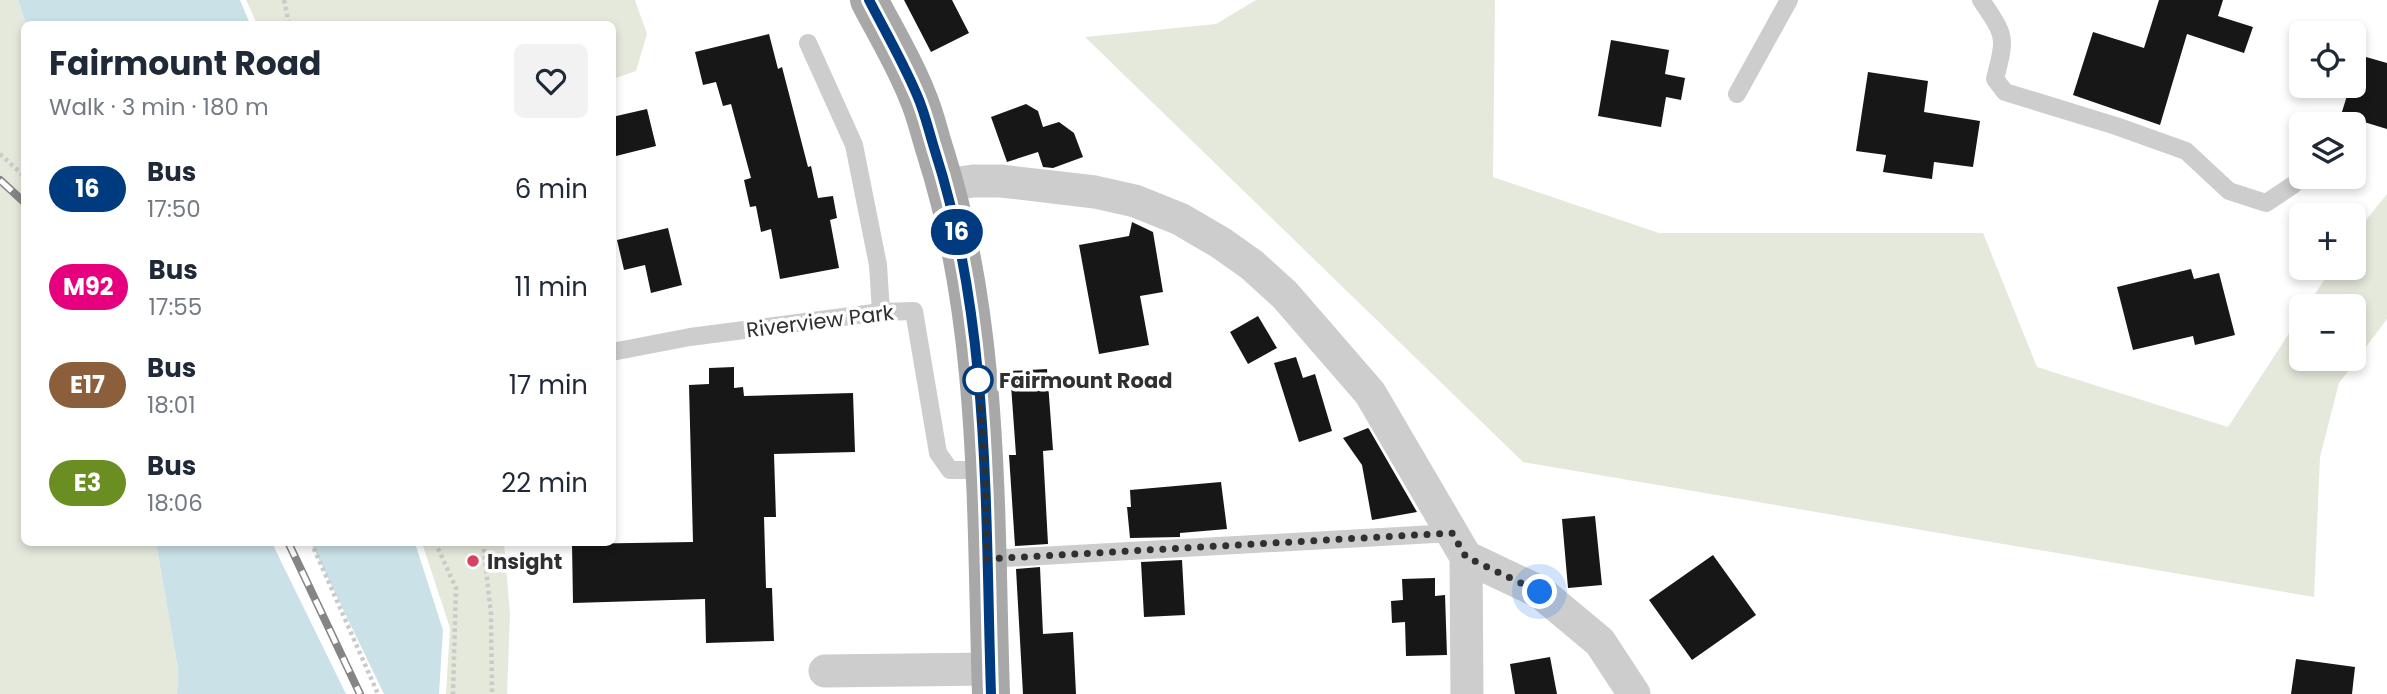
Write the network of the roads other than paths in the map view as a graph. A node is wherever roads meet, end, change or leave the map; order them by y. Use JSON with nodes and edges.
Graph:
{"nodes":[{"id":1,"x":869,"y":0,"type":"edge"},
{"id":2,"x":1789,"y":0,"type":"edge"},
{"id":3,"x":1980,"y":0,"type":"edge"},
{"id":4,"x":808,"y":43,"type":"dead end"},
{"id":5,"x":1737,"y":94,"type":"dead end"},
{"id":6,"x":946,"y":185,"type":"junction"},
{"id":7,"x":2289,"y":188,"type":"edge"},
{"id":8,"x":881,"y":312,"type":"junction"},
{"id":9,"x":616,"y":351,"type":"edge"},
{"id":10,"x":985,"y":470,"type":"junction"},
{"id":11,"x":1459,"y":545,"type":"junction"},
{"id":12,"x":987,"y":559,"type":"junction"},
{"id":13,"x":825,"y":671,"type":"dead end"},
{"id":14,"x":991,"y":681,"type":"edge"},
{"id":15,"x":1462,"y":689,"type":"edge"},
{"id":16,"x":1634,"y":694,"type":"edge"}],
"edges":[{"from":1,"to":6,"type":"main road"},
{"from":2,"to":5,"type":"lane"},
{"from":3,"to":7,"type":"lane"},
{"from":4,"to":8,"type":"lane"},
{"from":6,"to":10,"type":"main road"},
{"from":6,"to":11,"type":"street"},
{"from":8,"to":9,"type":"lane","name":"Riverview Park"},
{"from":8,"to":10,"type":"lane","name":"Riverview Park"},
{"from":10,"to":12,"type":"main road"},
{"from":11,"to":12,"type":"lane"},
{"from":11,"to":15,"type":"street"},
{"from":11,"to":16,"type":"street"},
{"from":12,"to":14,"type":"main road"},
{"from":13,"to":14,"type":"street"}]}
